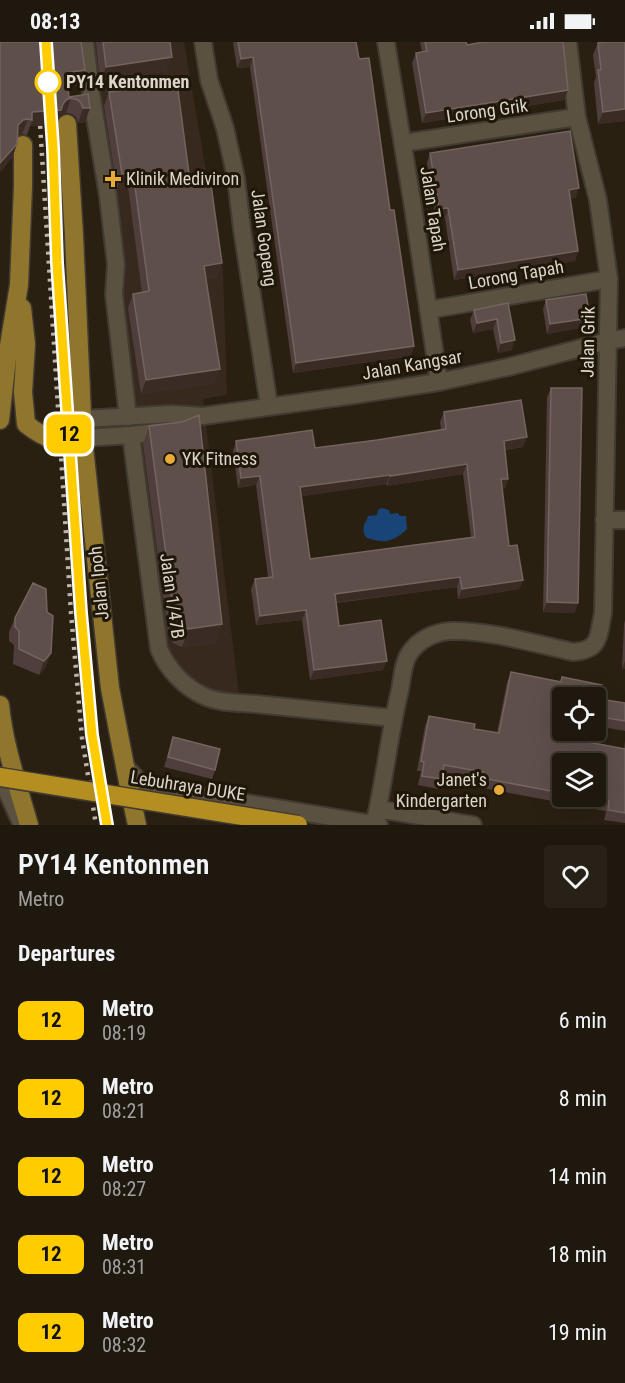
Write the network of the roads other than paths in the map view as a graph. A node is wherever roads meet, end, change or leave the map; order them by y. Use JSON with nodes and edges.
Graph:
{"nodes":[{"id":1,"x":85,"y":42,"type":"edge"},
{"id":2,"x":203,"y":42,"type":"edge"},
{"id":3,"x":386,"y":42,"type":"edge"},
{"id":4,"x":568,"y":42,"type":"edge"},
{"id":5,"x":577,"y":117,"type":"junction"},
{"id":6,"x":67,"y":124,"type":"dead end"},
{"id":7,"x":403,"y":143,"type":"junction"},
{"id":8,"x":23,"y":145,"type":"dead end"},
{"id":9,"x":609,"y":279,"type":"junction"},
{"id":10,"x":19,"y":285,"type":"junction"},
{"id":11,"x":428,"y":310,"type":"junction"},
{"id":12,"x":625,"y":338,"type":"edge"},
{"id":13,"x":608,"y":341,"type":"junction"},
{"id":14,"x":439,"y":382,"type":"junction"},
{"id":15,"x":269,"y":406,"type":"junction"},
{"id":16,"x":202,"y":416,"type":"junction"},
{"id":17,"x":128,"y":417,"type":"junction"},
{"id":18,"x":82,"y":419,"type":"junction"},
{"id":19,"x":0,"y":420,"type":"edge"},
{"id":20,"x":131,"y":435,"type":"junction"},
{"id":21,"x":83,"y":438,"type":"junction"},
{"id":22,"x":604,"y":520,"type":"junction"},
{"id":23,"x":625,"y":520,"type":"edge"},
{"id":24,"x":0,"y":705,"type":"edge"},
{"id":25,"x":393,"y":718,"type":"junction"},
{"id":26,"x":124,"y":765,"type":"junction"},
{"id":27,"x":0,"y":776,"type":"edge"},
{"id":28,"x":376,"y":821,"type":"edge"},
{"id":29,"x":22,"y":825,"type":"edge"},
{"id":30,"x":29,"y":825,"type":"edge"},
{"id":31,"x":137,"y":825,"type":"edge"},
{"id":32,"x":297,"y":825,"type":"edge"},
{"id":33,"x":473,"y":825,"type":"edge"}],
"edges":[{"from":1,"to":17,"type":"street"},
{"from":2,"to":15,"type":"street","name":"Jalan Gopeng"},
{"from":3,"to":7,"type":"street","name":"Jalan Tapah"},
{"from":4,"to":5,"type":"street","name":"Jalan Grik"},
{"from":5,"to":7,"type":"street","name":"Lorong Grik"},
{"from":5,"to":9,"type":"street","name":"Jalan Grik"},
{"from":6,"to":18,"type":"main road","name":"Jalan Ipoh"},
{"from":7,"to":11,"type":"street","name":"Jalan Tapah"},
{"from":8,"to":10,"type":"main road"},
{"from":9,"to":11,"type":"street","name":"Lorong Tapah"},
{"from":9,"to":13,"type":"street","name":"Jalan Grik"},
{"from":10,"to":19,"type":"main road"},
{"from":10,"to":21,"type":"main road"},
{"from":11,"to":14,"type":"street","name":"Jalan Tapah"},
{"from":12,"to":13,"type":"street","name":"Jalan Kangsar"},
{"from":13,"to":14,"type":"street","name":"Jalan Kangsar"},
{"from":13,"to":22,"type":"street","name":"Jalan Grik"},
{"from":14,"to":15,"type":"street","name":"Jalan Kangsar"},
{"from":15,"to":16,"type":"street","name":"Jalan Kangsar"},
{"from":16,"to":17,"type":"street","name":"Jalan Kangsar"},
{"from":16,"to":20,"type":"street","name":"Jalan Kangsar"},
{"from":17,"to":18,"type":"street","name":"Jalan Kangsar"},
{"from":18,"to":21,"type":"main road","name":"Jalan Ipoh"},
{"from":20,"to":21,"type":"street","name":"Jalan Kangsar"},
{"from":20,"to":25,"type":"street","name":"Jalan 1/47B"},
{"from":21,"to":26,"type":"main road","name":"Jalan Ipoh"},
{"from":22,"to":23,"type":"street"},
{"from":22,"to":25,"type":"street","name":"Jalan Grik"},
{"from":24,"to":30,"type":"main road"},
{"from":25,"to":28,"type":"street"},
{"from":26,"to":28,"type":"street"},
{"from":26,"to":31,"type":"main road","name":"Jalan Ipoh"},
{"from":27,"to":29,"type":"street"},
{"from":27,"to":32,"type":"highway","name":"Lebuhraya DUKE","bridge":true},
{"from":28,"to":33,"type":"street"}]}
